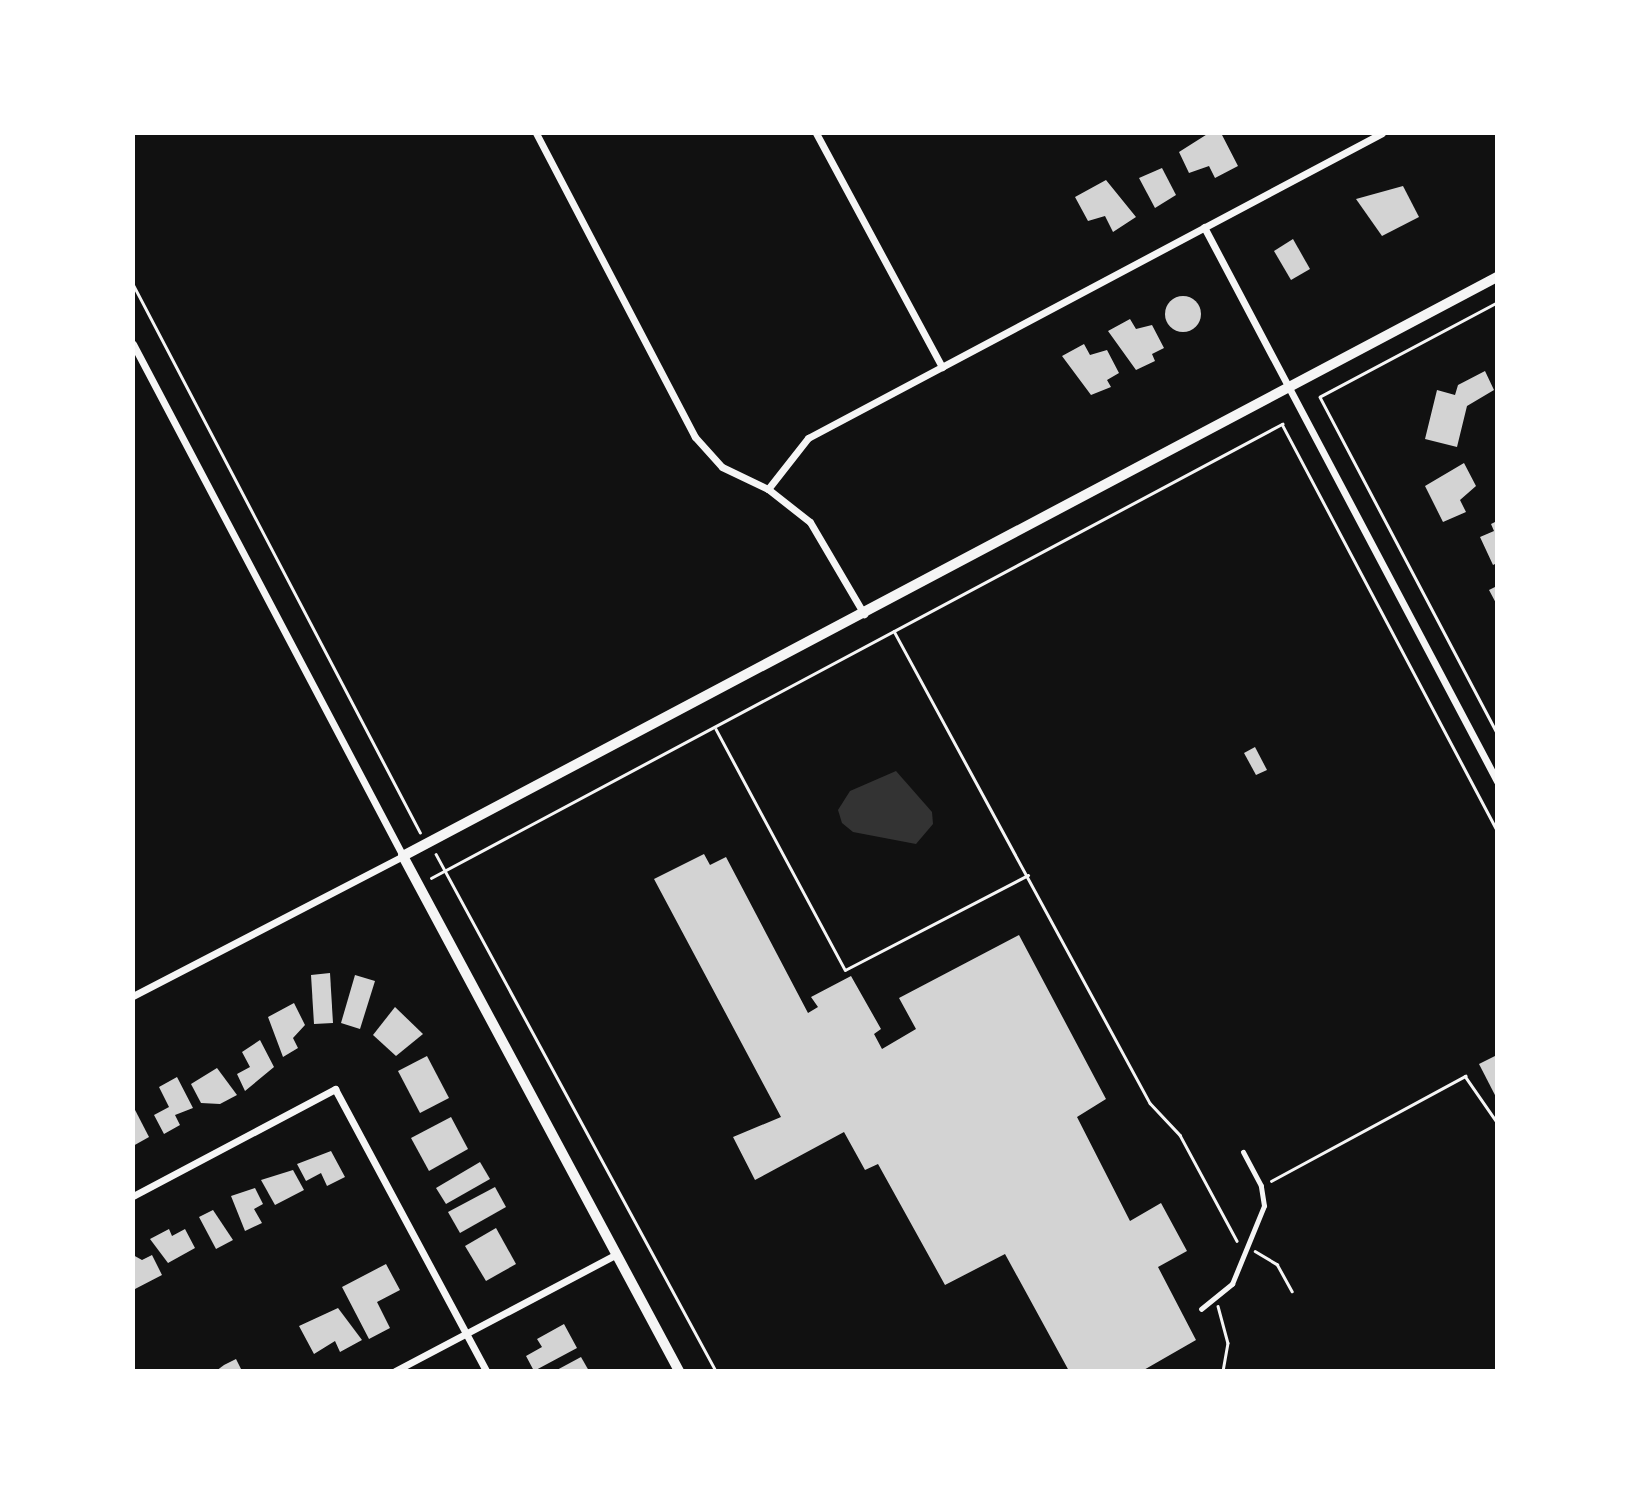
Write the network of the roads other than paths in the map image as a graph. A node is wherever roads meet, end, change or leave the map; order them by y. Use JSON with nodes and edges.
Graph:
{"nodes":[{"id":1,"x":536,"y":133,"type":"edge"},
{"id":2,"x":828,"y":133,"type":"edge"},
{"id":3,"x":1382,"y":133,"type":"edge"},
{"id":4,"x":817,"y":136,"type":"edge"},
{"id":5,"x":1204,"y":228,"type":"junction"},
{"id":6,"x":1497,"y":277,"type":"edge"},
{"id":7,"x":133,"y":344,"type":"edge"},
{"id":8,"x":942,"y":367,"type":"junction"},
{"id":9,"x":1287,"y":387,"type":"junction"},
{"id":10,"x":768,"y":489,"type":"junction"},
{"id":11,"x":865,"y":614,"type":"junction"},
{"id":12,"x":1497,"y":781,"type":"edge"},
{"id":13,"x":403,"y":856,"type":"junction"},
{"id":14,"x":133,"y":996,"type":"edge"},
{"id":15,"x":1243,"y":1152,"type":"dead end"},
{"id":16,"x":133,"y":1196,"type":"edge"},
{"id":17,"x":617,"y":1254,"type":"junction"},
{"id":18,"x":1201,"y":1309,"type":"dead end"},
{"id":19,"x":467,"y":1335,"type":"junction"},
{"id":20,"x":395,"y":1371,"type":"edge"},
{"id":21,"x":486,"y":1371,"type":"edge"},
{"id":22,"x":679,"y":1371,"type":"edge"}],
"edges":[{"from":1,"to":10,"type":"street"},
{"from":2,"to":4,"type":"street"},
{"from":3,"to":5,"type":"street"},
{"from":4,"to":8,"type":"street"},
{"from":5,"to":8,"type":"street"},
{"from":5,"to":9,"type":"street"},
{"from":6,"to":9,"type":"street"},
{"from":7,"to":13,"type":"street"},
{"from":8,"to":10,"type":"street"},
{"from":9,"to":11,"type":"street"},
{"from":9,"to":12,"type":"street"},
{"from":10,"to":11,"type":"street"},
{"from":11,"to":13,"type":"street"},
{"from":13,"to":14,"type":"street"},
{"from":13,"to":17,"type":"street"},
{"from":15,"to":18,"type":"lane"},
{"from":16,"to":19,"type":"street"},
{"from":17,"to":19,"type":"street"},
{"from":17,"to":22,"type":"street"},
{"from":19,"to":20,"type":"street"},
{"from":19,"to":21,"type":"street"}]}
